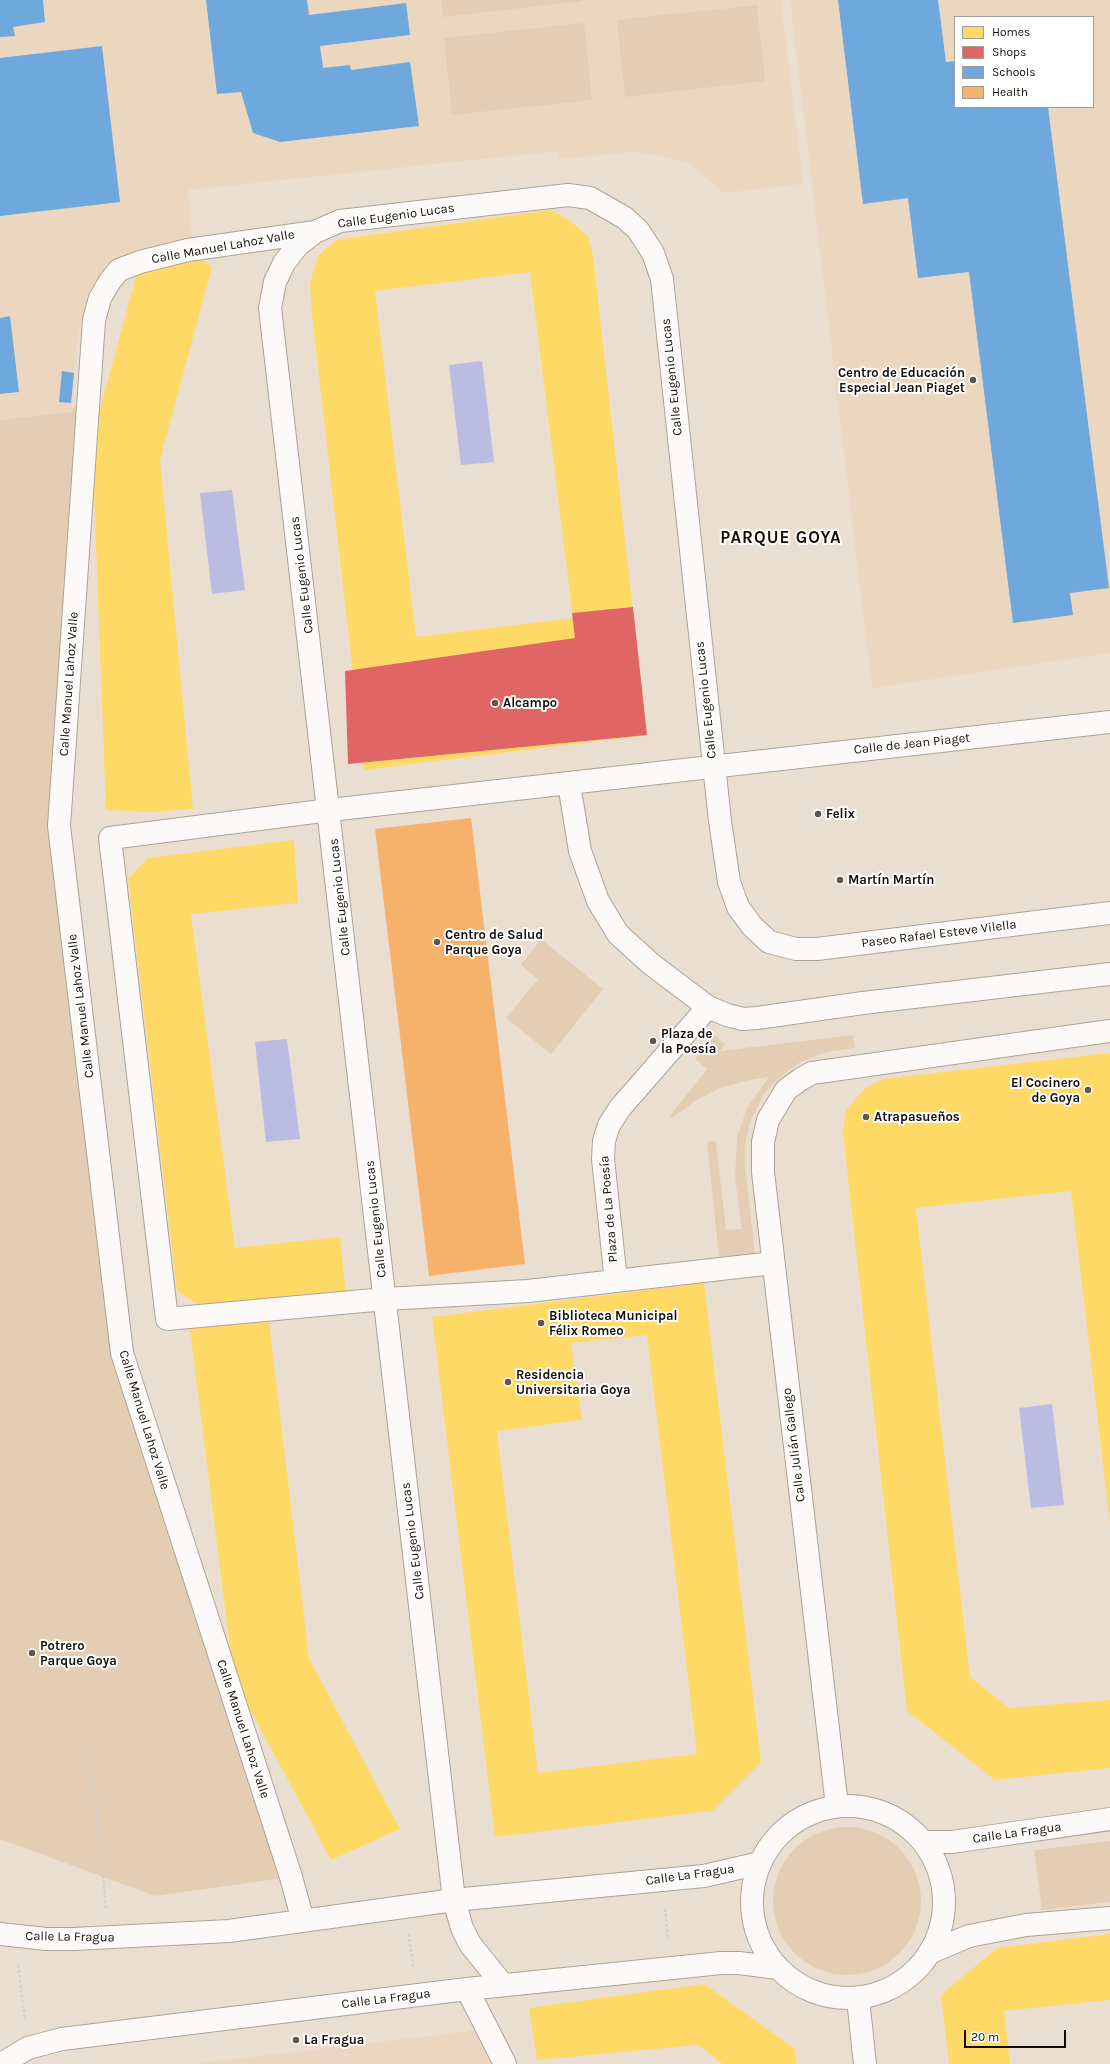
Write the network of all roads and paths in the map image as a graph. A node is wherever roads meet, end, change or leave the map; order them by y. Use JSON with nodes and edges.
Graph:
{"nodes":[{"id":1,"x":315,"y":232,"type":"junction"},
{"id":2,"x":1110,"y":722,"type":"edge"},
{"id":3,"x":714,"y":767,"type":"junction"},
{"id":4,"x":569,"y":784,"type":"junction"},
{"id":5,"x":330,"y":810,"type":"junction"},
{"id":6,"x":1110,"y":913,"type":"edge"},
{"id":7,"x":769,"y":942,"type":"joint"},
{"id":8,"x":1110,"y":974,"type":"edge"},
{"id":9,"x":708,"y":1007,"type":"junction"},
{"id":10,"x":1110,"y":1032,"type":"edge"},
{"id":11,"x":772,"y":1263,"type":"junction"},
{"id":12,"x":616,"y":1281,"type":"junction"},
{"id":13,"x":385,"y":1299,"type":"junction"},
{"id":14,"x":86,"y":1757,"type":"dead end"},
{"id":15,"x":837,"y":1806,"type":"junction"},
{"id":16,"x":1110,"y":1819,"type":"edge"},
{"id":17,"x":924,"y":1842,"type":"junction"},
{"id":18,"x":760,"y":1863,"type":"junction"},
{"id":19,"x":662,"y":1880,"type":"junction"},
{"id":20,"x":454,"y":1900,"type":"junction"},
{"id":21,"x":406,"y":1908,"type":"junction"},
{"id":22,"x":1110,"y":1918,"type":"edge"},
{"id":23,"x":303,"y":1921,"type":"junction"},
{"id":24,"x":7,"y":1935,"type":"edge"},
{"id":25,"x":108,"y":1938,"type":"junction"},
{"id":26,"x":931,"y":1952,"type":"junction"},
{"id":27,"x":671,"y":1968,"type":"junction"},
{"id":28,"x":778,"y":1968,"type":"junction"},
{"id":29,"x":503,"y":1985,"type":"junction"},
{"id":30,"x":468,"y":1989,"type":"junction"},
{"id":31,"x":416,"y":1995,"type":"junction"},
{"id":32,"x":858,"y":1999,"type":"junction"},
{"id":33,"x":28,"y":2048,"type":"junction"},
{"id":34,"x":1,"y":2064,"type":"edge"},
{"id":35,"x":505,"y":2064,"type":"edge"},
{"id":36,"x":865,"y":2064,"type":"edge"}],
"edges":[{"from":1,"to":3,"type":"street","name":"Calle Eugenio Lucas"},
{"from":1,"to":5,"type":"street","name":"Calle Eugenio Lucas"},
{"from":1,"to":23,"type":"street","name":"Calle Manuel Lahoz Valle"},
{"from":2,"to":3,"type":"street","name":"Calle de Jean Piaget"},
{"from":3,"to":4,"type":"street","name":"Calle de Jean Piaget"},
{"from":3,"to":7,"type":"street","name":"Calle Eugenio Lucas"},
{"from":4,"to":5,"type":"street","name":"Calle de Jean Piaget"},
{"from":4,"to":9,"type":"street"},
{"from":5,"to":13,"type":"street","name":"Calle Eugenio Lucas"},
{"from":5,"to":13,"type":"street","name":"Calle de Jean Piaget"},
{"from":6,"to":7,"type":"street","name":"Paseo Rafael Esteve Vilella"},
{"from":8,"to":9,"type":"street"},
{"from":9,"to":12,"type":"street","name":"Plaza de La Poesía"},
{"from":10,"to":11,"type":"street","name":"Calle Julián Gallego"},
{"from":11,"to":12,"type":"street"},
{"from":11,"to":15,"type":"street","name":"Calle Julián Gallego"},
{"from":12,"to":13,"type":"street"},
{"from":13,"to":20,"type":"street","name":"Calle Eugenio Lucas"},
{"from":14,"to":25,"type":"path"},
{"from":15,"to":17,"type":"street"},
{"from":15,"to":18,"type":"street"},
{"from":16,"to":17,"type":"street","name":"Calle La Fragua"},
{"from":17,"to":26,"type":"street"},
{"from":18,"to":19,"type":"street","name":"Calle La Fragua"},
{"from":18,"to":28,"type":"street"},
{"from":19,"to":20,"type":"street","name":"Calle La Fragua"},
{"from":19,"to":27,"type":"path"},
{"from":20,"to":21,"type":"street","name":"Calle La Fragua"},
{"from":20,"to":29,"type":"street","name":"Calle Eugenio Lucas"},
{"from":21,"to":23,"type":"street","name":"Calle La Fragua"},
{"from":21,"to":31,"type":"path"},
{"from":22,"to":26,"type":"street"},
{"from":23,"to":25,"type":"street","name":"Calle La Fragua"},
{"from":24,"to":25,"type":"street","name":"Calle La Fragua"},
{"from":24,"to":33,"type":"path"},
{"from":26,"to":32,"type":"street"},
{"from":27,"to":28,"type":"street","name":"Calle La Fragua"},
{"from":27,"to":29,"type":"street","name":"Calle La Fragua"},
{"from":28,"to":32,"type":"street"},
{"from":29,"to":30,"type":"street","name":"Calle La Fragua"},
{"from":30,"to":31,"type":"street","name":"Calle La Fragua"},
{"from":30,"to":35,"type":"street"},
{"from":31,"to":33,"type":"street","name":"Calle La Fragua"},
{"from":32,"to":36,"type":"street"},
{"from":33,"to":34,"type":"street","name":"Calle La Fragua"}]}
